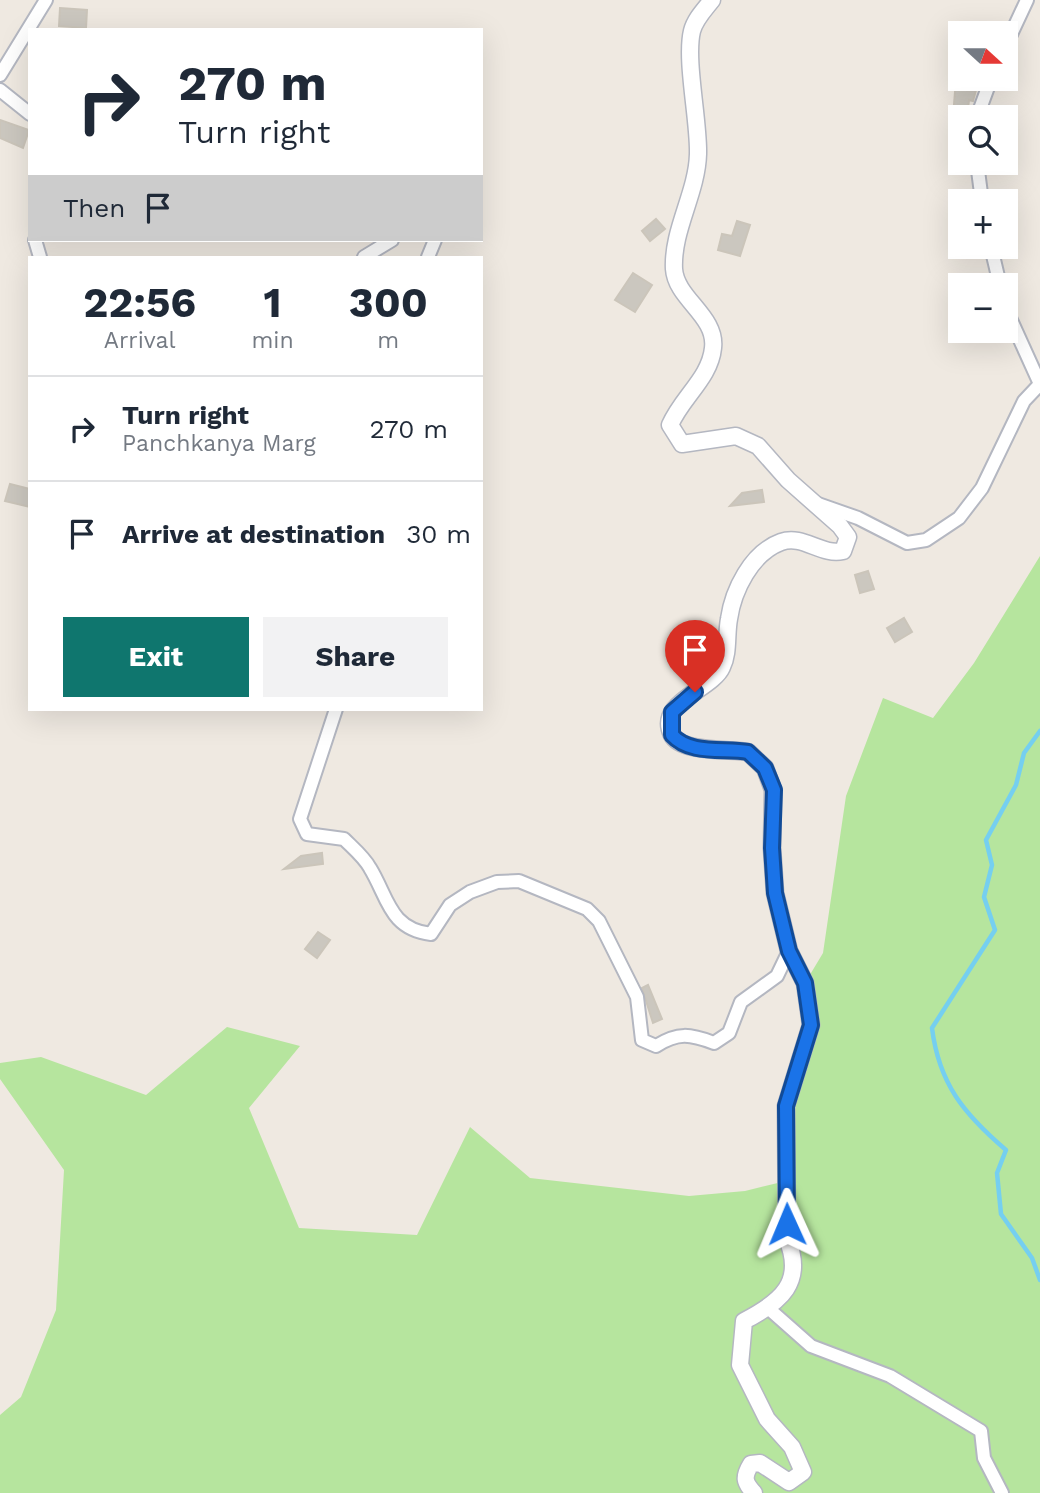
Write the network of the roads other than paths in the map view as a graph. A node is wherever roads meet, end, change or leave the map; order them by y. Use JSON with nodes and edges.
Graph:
{"nodes":[{"id":1,"x":46,"y":0,"type":"edge"},
{"id":2,"x":712,"y":0,"type":"edge"},
{"id":3,"x":1027,"y":0,"type":"edge"},
{"id":4,"x":1017,"y":21,"type":"edge"},
{"id":5,"x":29,"y":28,"type":"edge"},
{"id":6,"x":28,"y":29,"type":"edge"},
{"id":7,"x":0,"y":75,"type":"edge"},
{"id":8,"x":0,"y":90,"type":"edge"},
{"id":9,"x":28,"y":112,"type":"edge"},
{"id":10,"x":389,"y":242,"type":"edge"},
{"id":11,"x":366,"y":256,"type":"edge"},
{"id":12,"x":1018,"y":335,"type":"edge"},
{"id":13,"x":1040,"y":384,"type":"edge"},
{"id":14,"x":817,"y":504,"type":"junction"},
{"id":15,"x":335,"y":711,"type":"edge"},
{"id":16,"x":789,"y":951,"type":"junction"},
{"id":17,"x":768,"y":1308,"type":"junction"},
{"id":18,"x":754,"y":1493,"type":"edge"},
{"id":19,"x":1002,"y":1493,"type":"edge"}],
"edges":[{"from":1,"to":5,"type":"street"},
{"from":2,"to":14,"type":"street"},
{"from":3,"to":4,"type":"street"},
{"from":6,"to":7,"type":"street"},
{"from":8,"to":9,"type":"street"},
{"from":10,"to":11,"type":"street"},
{"from":12,"to":13,"type":"street"},
{"from":13,"to":14,"type":"street"},
{"from":14,"to":16,"type":"street"},
{"from":15,"to":16,"type":"street"},
{"from":16,"to":17,"type":"street"},
{"from":17,"to":18,"type":"street"},
{"from":17,"to":19,"type":"street"}]}
